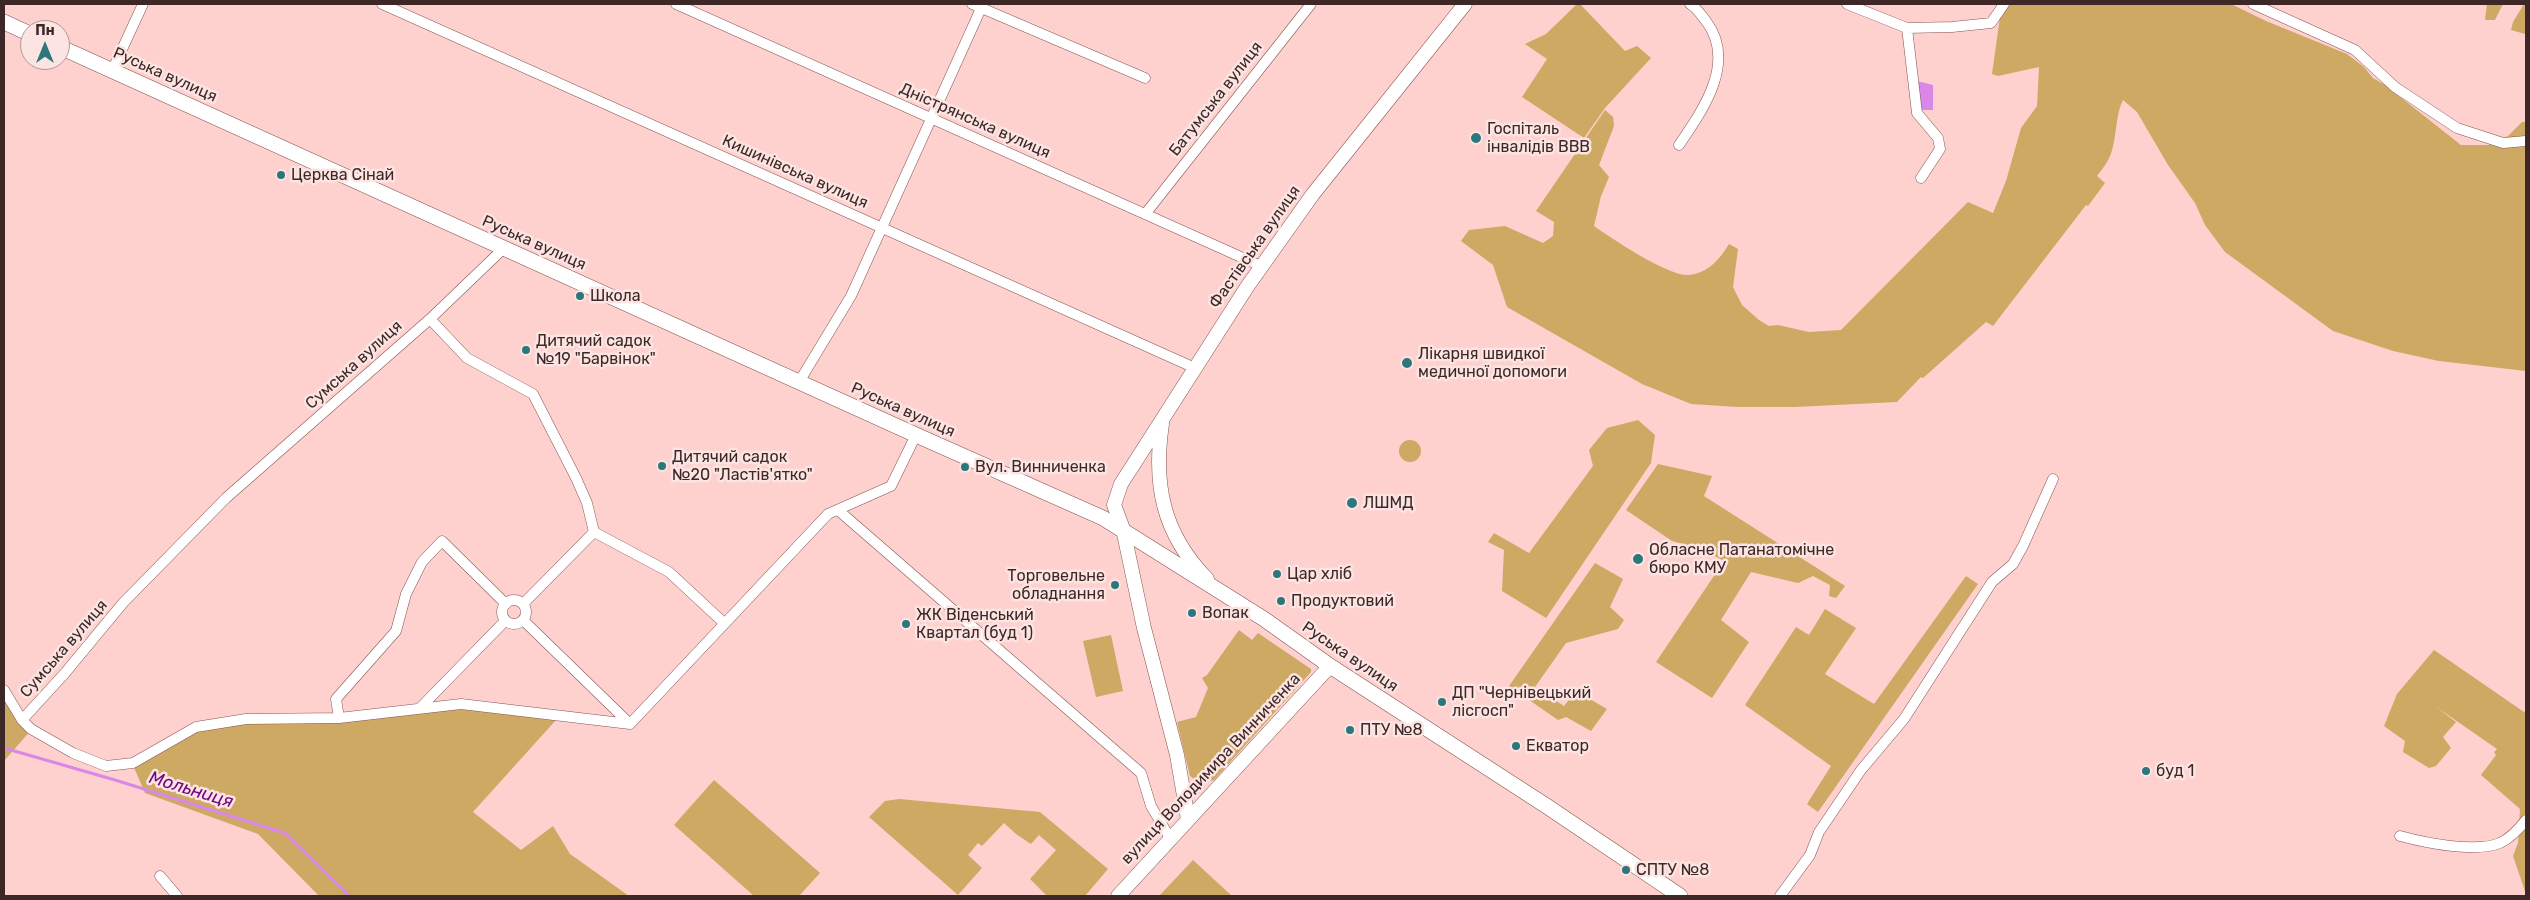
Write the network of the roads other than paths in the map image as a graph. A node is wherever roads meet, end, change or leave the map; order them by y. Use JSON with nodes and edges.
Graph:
{"nodes":[{"id":1,"x":143,"y":4,"type":"edge"},
{"id":2,"x":382,"y":4,"type":"edge"},
{"id":3,"x":676,"y":4,"type":"edge"},
{"id":4,"x":1311,"y":4,"type":"edge"},
{"id":5,"x":1465,"y":4,"type":"edge"},
{"id":6,"x":1690,"y":4,"type":"edge"},
{"id":7,"x":1847,"y":4,"type":"edge"},
{"id":8,"x":2004,"y":4,"type":"edge"},
{"id":9,"x":2253,"y":4,"type":"edge"},
{"id":10,"x":979,"y":5,"type":"edge"},
{"id":11,"x":4,"y":22,"type":"edge"},
{"id":12,"x":1907,"y":28,"type":"junction"},
{"id":13,"x":20,"y":29,"type":"edge"},
{"id":14,"x":70,"y":52,"type":"edge"},
{"id":15,"x":112,"y":71,"type":"junction"},
{"id":16,"x":1145,"y":78,"type":"dead end"},
{"id":17,"x":933,"y":119,"type":"junction"},
{"id":18,"x":2526,"y":141,"type":"edge"},
{"id":19,"x":1679,"y":145,"type":"dead end"},
{"id":20,"x":1921,"y":178,"type":"dead end"},
{"id":21,"x":1146,"y":213,"type":"junction"},
{"id":22,"x":883,"y":228,"type":"junction"},
{"id":23,"x":504,"y":248,"type":"junction"},
{"id":24,"x":1261,"y":266,"type":"junction"},
{"id":25,"x":430,"y":319,"type":"junction"},
{"id":26,"x":1195,"y":368,"type":"junction"},
{"id":27,"x":799,"y":382,"type":"junction"},
{"id":28,"x":1163,"y":419,"type":"junction"},
{"id":29,"x":916,"y":436,"type":"junction"},
{"id":30,"x":2053,"y":479,"type":"dead end"},
{"id":31,"x":838,"y":510,"type":"junction"},
{"id":32,"x":1123,"y":529,"type":"junction"},
{"id":33,"x":594,"y":532,"type":"junction"},
{"id":34,"x":1216,"y":588,"type":"junction"},
{"id":35,"x":506,"y":604,"type":"junction"},
{"id":36,"x":523,"y":604,"type":"junction"},
{"id":37,"x":505,"y":620,"type":"junction"},
{"id":38,"x":523,"y":620,"type":"junction"},
{"id":39,"x":724,"y":623,"type":"junction"},
{"id":40,"x":1330,"y":666,"type":"junction"},
{"id":41,"x":4,"y":690,"type":"edge"},
{"id":42,"x":420,"y":708,"type":"junction"},
{"id":43,"x":339,"y":718,"type":"junction"},
{"id":44,"x":22,"y":720,"type":"junction"},
{"id":45,"x":630,"y":724,"type":"junction"},
{"id":46,"x":1188,"y":819,"type":"junction"},
{"id":47,"x":2526,"y":820,"type":"edge"},
{"id":48,"x":2400,"y":836,"type":"dead end"},
{"id":49,"x":1170,"y":838,"type":"junction"},
{"id":50,"x":160,"y":876,"type":"dead end"},
{"id":51,"x":177,"y":896,"type":"edge"},
{"id":52,"x":1118,"y":896,"type":"edge"},
{"id":53,"x":1680,"y":896,"type":"edge"},
{"id":54,"x":1780,"y":896,"type":"edge"}],
"edges":[{"from":1,"to":15,"type":"street"},
{"from":2,"to":22,"type":"street","name":"Кишинівська вулиця"},
{"from":3,"to":17,"type":"street","name":"Дністрянська вулиця"},
{"from":4,"to":21,"type":"street","name":"Батумська вулиця"},
{"from":5,"to":24,"type":"main road","name":"Фастівська вулиця"},
{"from":6,"to":19,"type":"street"},
{"from":7,"to":12,"type":"street"},
{"from":8,"to":12,"type":"street"},
{"from":9,"to":18,"type":"street"},
{"from":10,"to":16,"type":"street"},
{"from":10,"to":17,"type":"street"},
{"from":11,"to":13,"type":"main road"},
{"from":12,"to":20,"type":"street"},
{"from":14,"to":15,"type":"main road","name":"Руська вулиця"},
{"from":15,"to":23,"type":"main road","name":"Руська вулиця"},
{"from":17,"to":21,"type":"street","name":"Дністрянська вулиця"},
{"from":17,"to":22,"type":"street"},
{"from":21,"to":24,"type":"street","name":"Дністрянська вулиця"},
{"from":22,"to":26,"type":"street","name":"Кишинівська вулиця"},
{"from":22,"to":27,"type":"street"},
{"from":23,"to":25,"type":"street","name":"Сумська вулиця"},
{"from":23,"to":27,"type":"main road","name":"Руська вулиця"},
{"from":24,"to":26,"type":"main road","name":"Фастівська вулиця"},
{"from":25,"to":33,"type":"street"},
{"from":25,"to":44,"type":"street","name":"Сумська вулиця"},
{"from":26,"to":28,"type":"main road","name":"Фастівська вулиця"},
{"from":27,"to":29,"type":"main road","name":"Руська вулиця"},
{"from":28,"to":32,"type":"main road","name":"Фастівська вулиця"},
{"from":28,"to":34,"type":"main road"},
{"from":29,"to":31,"type":"street"},
{"from":29,"to":32,"type":"main road","name":"Руська вулиця"},
{"from":30,"to":54,"type":"street"},
{"from":31,"to":39,"type":"street"},
{"from":31,"to":49,"type":"street"},
{"from":32,"to":34,"type":"main road","name":"Руська вулиця"},
{"from":32,"to":46,"type":"main road","name":"Фастівська вулиця"},
{"from":33,"to":36,"type":"street"},
{"from":33,"to":39,"type":"street"},
{"from":34,"to":40,"type":"main road","name":"Руська вулиця"},
{"from":35,"to":36,"type":"street"},
{"from":35,"to":37,"type":"street"},
{"from":35,"to":43,"type":"street"},
{"from":36,"to":38,"type":"street"},
{"from":37,"to":38,"type":"street"},
{"from":37,"to":42,"type":"street"},
{"from":38,"to":45,"type":"street"},
{"from":39,"to":45,"type":"street"},
{"from":40,"to":46,"type":"main road","name":"вулиця Володимира Винниченка"},
{"from":40,"to":53,"type":"main road","name":"Руська вулиця"},
{"from":41,"to":44,"type":"street"},
{"from":42,"to":43,"type":"street","name":"Сумська вулиця"},
{"from":42,"to":45,"type":"street","name":"Сумська вулиця"},
{"from":43,"to":44,"type":"street","name":"Сумська вулиця"},
{"from":46,"to":49,"type":"main road","name":"вулиця Володимира Винниченка"},
{"from":47,"to":48,"type":"street"},
{"from":49,"to":52,"type":"main road","name":"вулиця Володимира Винниченка"},
{"from":50,"to":51,"type":"street"}]}
